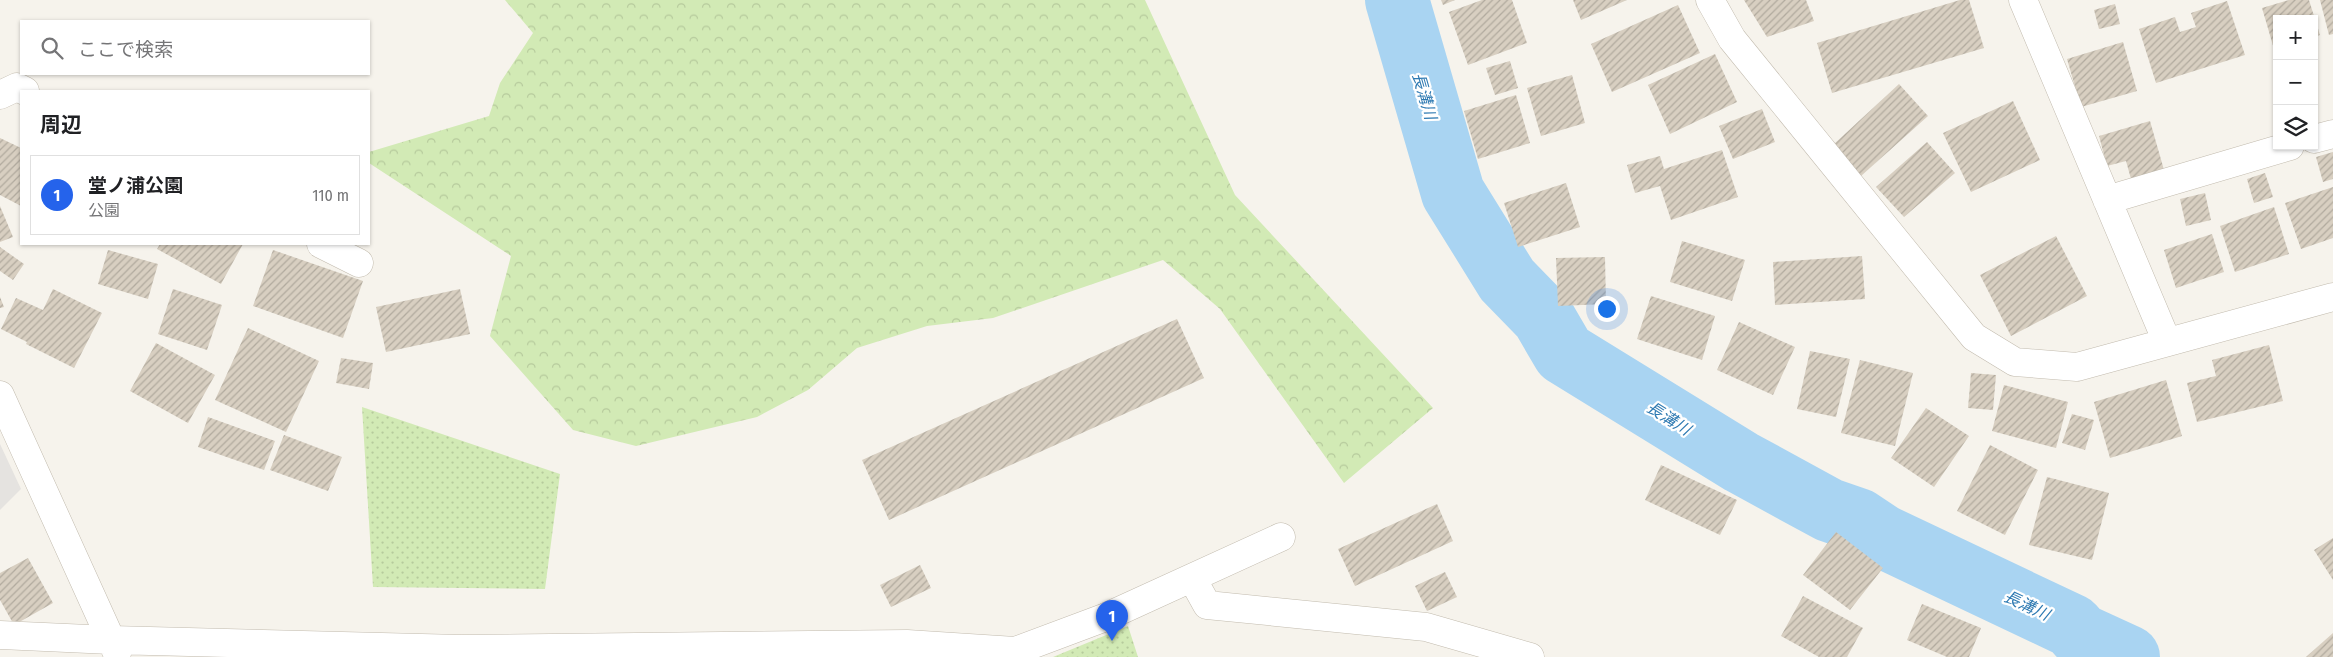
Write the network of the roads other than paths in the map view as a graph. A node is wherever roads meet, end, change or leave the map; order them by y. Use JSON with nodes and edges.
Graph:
{"nodes":[{"id":1,"x":1710,"y":0,"type":"edge"},
{"id":2,"x":2025,"y":0,"type":"edge"},
{"id":3,"x":23,"y":90,"type":"edge"},
{"id":4,"x":0,"y":95,"type":"edge"},
{"id":5,"x":2333,"y":134,"type":"edge"},
{"id":6,"x":2318,"y":138,"type":"edge"},
{"id":7,"x":2276,"y":150,"type":"edge"},
{"id":8,"x":2107,"y":200,"type":"junction"},
{"id":9,"x":323,"y":245,"type":"edge"},
{"id":10,"x":359,"y":263,"type":"dead end"},
{"id":11,"x":2333,"y":297,"type":"edge"},
{"id":12,"x":2167,"y":342,"type":"junction"},
{"id":13,"x":0,"y":395,"type":"edge"},
{"id":14,"x":1282,"y":537,"type":"dead end"},
{"id":15,"x":1192,"y":578,"type":"junction"},
{"id":16,"x":0,"y":635,"type":"edge"},
{"id":17,"x":115,"y":649,"type":"edge"},
{"id":18,"x":910,"y":650,"type":"edge"},
{"id":19,"x":463,"y":653,"type":"edge"},
{"id":20,"x":1530,"y":657,"type":"edge"}],
"edges":[{"from":1,"to":12,"type":"street"},
{"from":2,"to":8,"type":"street"},
{"from":3,"to":4,"type":"street"},
{"from":5,"to":6,"type":"street"},
{"from":7,"to":8,"type":"street"},
{"from":8,"to":12,"type":"street"},
{"from":9,"to":10,"type":"street"},
{"from":11,"to":12,"type":"street"},
{"from":13,"to":17,"type":"street"},
{"from":14,"to":15,"type":"street"},
{"from":15,"to":18,"type":"street"},
{"from":15,"to":20,"type":"street"},
{"from":16,"to":17,"type":"street"},
{"from":17,"to":19,"type":"street"},
{"from":18,"to":19,"type":"street"}]}
